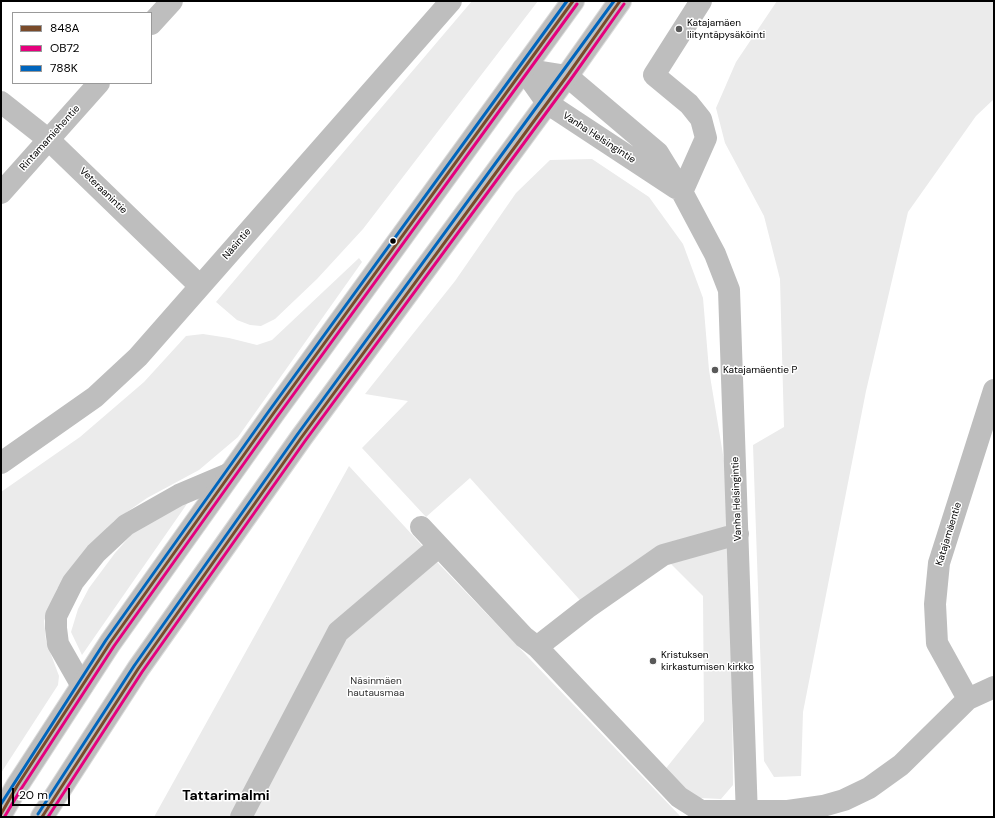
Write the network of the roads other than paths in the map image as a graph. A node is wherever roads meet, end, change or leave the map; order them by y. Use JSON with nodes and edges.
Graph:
{"nodes":[{"id":1,"x":172,"y":1,"type":"edge"},
{"id":2,"x":451,"y":1,"type":"edge"},
{"id":3,"x":573,"y":1,"type":"edge"},
{"id":4,"x":620,"y":1,"type":"edge"},
{"id":5,"x":701,"y":1,"type":"edge"},
{"id":6,"x":152,"y":23,"type":"edge"},
{"id":7,"x":523,"y":68,"type":"junction"},
{"id":8,"x":567,"y":76,"type":"junction"},
{"id":9,"x":98,"y":84,"type":"edge"},
{"id":10,"x":1,"y":102,"type":"edge"},
{"id":11,"x":547,"y":103,"type":"junction"},
{"id":12,"x":49,"y":140,"type":"junction"},
{"id":13,"x":682,"y":192,"type":"junction"},
{"id":14,"x":1,"y":193,"type":"edge"},
{"id":15,"x":200,"y":286,"type":"junction"},
{"id":16,"x":994,"y":390,"type":"edge"},
{"id":17,"x":1,"y":463,"type":"edge"},
{"id":18,"x":231,"y":473,"type":"junction"},
{"id":19,"x":421,"y":527,"type":"dead end"},
{"id":20,"x":738,"y":534,"type":"junction"},
{"id":21,"x":438,"y":547,"type":"junction"},
{"id":22,"x":537,"y":647,"type":"junction"},
{"id":23,"x":82,"y":686,"type":"junction"},
{"id":24,"x":994,"y":687,"type":"edge"},
{"id":25,"x":968,"y":699,"type":"junction"},
{"id":26,"x":1,"y":814,"type":"edge"},
{"id":27,"x":747,"y":814,"type":"edge"},
{"id":28,"x":243,"y":816,"type":"edge"},
{"id":29,"x":42,"y":817,"type":"edge"}],
"edges":[{"from":1,"to":6,"type":"street"},
{"from":2,"to":15,"type":"street","name":"Näsintie"},
{"from":3,"to":7,"type":"street"},
{"from":4,"to":8,"type":"street"},
{"from":5,"to":13,"type":"street"},
{"from":7,"to":8,"type":"street","name":"Vanha Helsingintie"},
{"from":7,"to":11,"type":"street","name":"Vanha Helsingintie"},
{"from":7,"to":18,"type":"street"},
{"from":8,"to":11,"type":"street"},
{"from":8,"to":13,"type":"street","name":"Vanha Helsingintie"},
{"from":9,"to":12,"type":"street","name":"Rintamamiehentie"},
{"from":10,"to":12,"type":"street","name":"Veteraanintie"},
{"from":11,"to":13,"type":"street","name":"Vanha Helsingintie"},
{"from":11,"to":29,"type":"street"},
{"from":12,"to":14,"type":"street","name":"Rintamamiehentie"},
{"from":12,"to":15,"type":"street","name":"Veteraanintie"},
{"from":13,"to":20,"type":"street","name":"Vanha Helsingintie"},
{"from":15,"to":17,"type":"street","name":"Näsintie"},
{"from":16,"to":25,"type":"street","name":"Katajamäentie"},
{"from":18,"to":23,"type":"street"},
{"from":18,"to":23,"type":"street"},
{"from":19,"to":21,"type":"street"},
{"from":20,"to":22,"type":"street"},
{"from":20,"to":27,"type":"street","name":"Vanha Helsingintie"},
{"from":21,"to":22,"type":"street"},
{"from":21,"to":28,"type":"street"},
{"from":22,"to":27,"type":"street"},
{"from":23,"to":26,"type":"street"},
{"from":24,"to":25,"type":"street"},
{"from":25,"to":27,"type":"street"}]}
